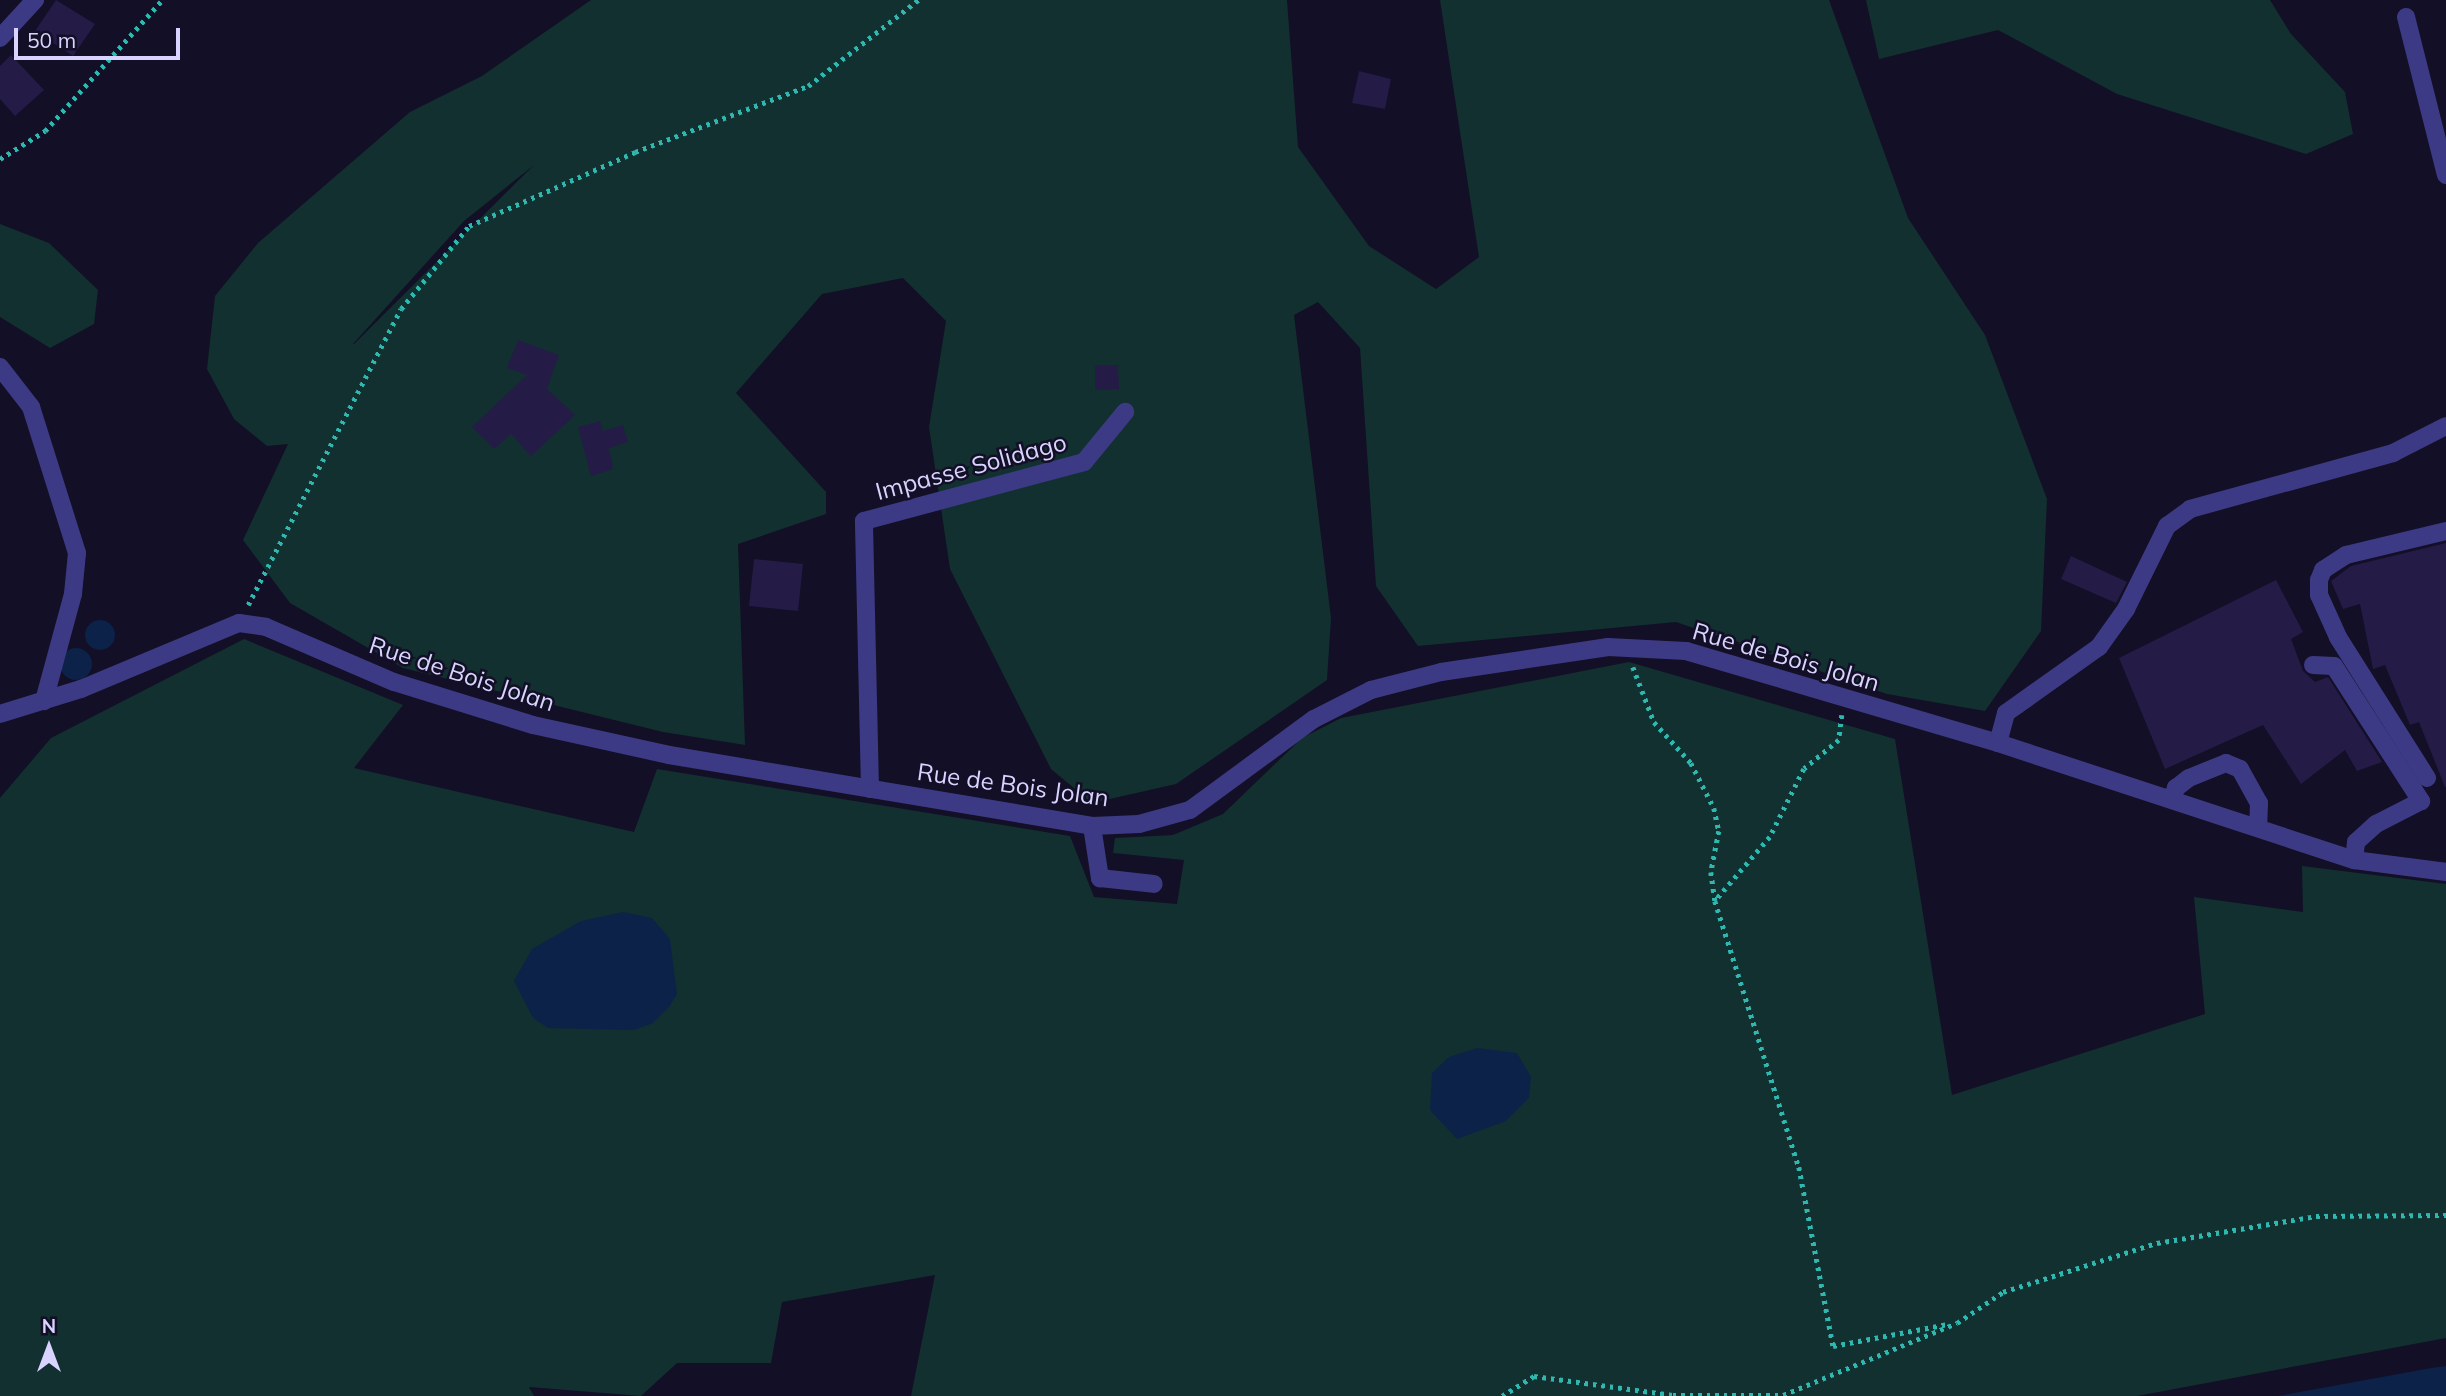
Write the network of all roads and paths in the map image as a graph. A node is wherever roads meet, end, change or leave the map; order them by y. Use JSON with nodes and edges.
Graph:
{"nodes":[{"id":1,"x":35,"y":0,"type":"edge"},
{"id":2,"x":162,"y":0,"type":"edge"},
{"id":3,"x":918,"y":0,"type":"edge"},
{"id":4,"x":2406,"y":17,"type":"dead end"},
{"id":5,"x":0,"y":38,"type":"edge"},
{"id":6,"x":0,"y":159,"type":"edge"},
{"id":7,"x":2446,"y":175,"type":"edge"},
{"id":8,"x":0,"y":367,"type":"edge"},
{"id":9,"x":1125,"y":412,"type":"dead end"},
{"id":10,"x":2446,"y":425,"type":"edge"},
{"id":11,"x":2446,"y":531,"type":"edge"},
{"id":12,"x":239,"y":623,"type":"junction"},
{"id":13,"x":1625,"y":647,"type":"junction"},
{"id":14,"x":2313,"y":665,"type":"dead end"},
{"id":15,"x":1844,"y":700,"type":"junction"},
{"id":16,"x":44,"y":701,"type":"junction"},
{"id":17,"x":0,"y":714,"type":"edge"},
{"id":18,"x":1998,"y":743,"type":"junction"},
{"id":19,"x":2427,"y":778,"type":"dead end"},
{"id":20,"x":870,"y":789,"type":"junction"},
{"id":21,"x":2172,"y":800,"type":"junction"},
{"id":22,"x":1092,"y":826,"type":"junction"},
{"id":23,"x":2258,"y":828,"type":"junction"},
{"id":24,"x":2354,"y":860,"type":"junction"},
{"id":25,"x":2446,"y":872,"type":"edge"},
{"id":26,"x":1154,"y":884,"type":"dead end"},
{"id":27,"x":1715,"y":901,"type":"junction"},
{"id":28,"x":2446,"y":1215,"type":"edge"},
{"id":29,"x":1957,"y":1323,"type":"junction"},
{"id":30,"x":1502,"y":1396,"type":"edge"}],
"edges":[{"from":1,"to":5,"type":"street"},
{"from":2,"to":6,"type":"path"},
{"from":3,"to":12,"type":"path"},
{"from":4,"to":7,"type":"street"},
{"from":8,"to":16,"type":"street"},
{"from":9,"to":20,"type":"street","name":"Impasse Solidago"},
{"from":10,"to":18,"type":"street"},
{"from":11,"to":19,"type":"street"},
{"from":12,"to":16,"type":"street"},
{"from":12,"to":20,"type":"street","name":"Rue de Bois Jolan"},
{"from":13,"to":15,"type":"street","name":"Rue de Bois Jolan"},
{"from":13,"to":22,"type":"street","name":"Rue de Bois Jolan"},
{"from":13,"to":27,"type":"path"},
{"from":14,"to":24,"type":"street"},
{"from":15,"to":18,"type":"street","name":"Rue de Bois Jolan"},
{"from":15,"to":27,"type":"path"},
{"from":16,"to":17,"type":"street"},
{"from":18,"to":21,"type":"street","name":"Rue de Bois Jolan"},
{"from":20,"to":22,"type":"street","name":"Rue de Bois Jolan"},
{"from":21,"to":23,"type":"street","name":"Rue de Bois Jolan"},
{"from":21,"to":23,"type":"street"},
{"from":22,"to":26,"type":"street"},
{"from":23,"to":24,"type":"street","name":"Rue de Bois Jolan"},
{"from":24,"to":25,"type":"street","name":"Rue de Bois Jolan"},
{"from":27,"to":29,"type":"path"},
{"from":28,"to":29,"type":"path"},
{"from":29,"to":30,"type":"path"}]}
